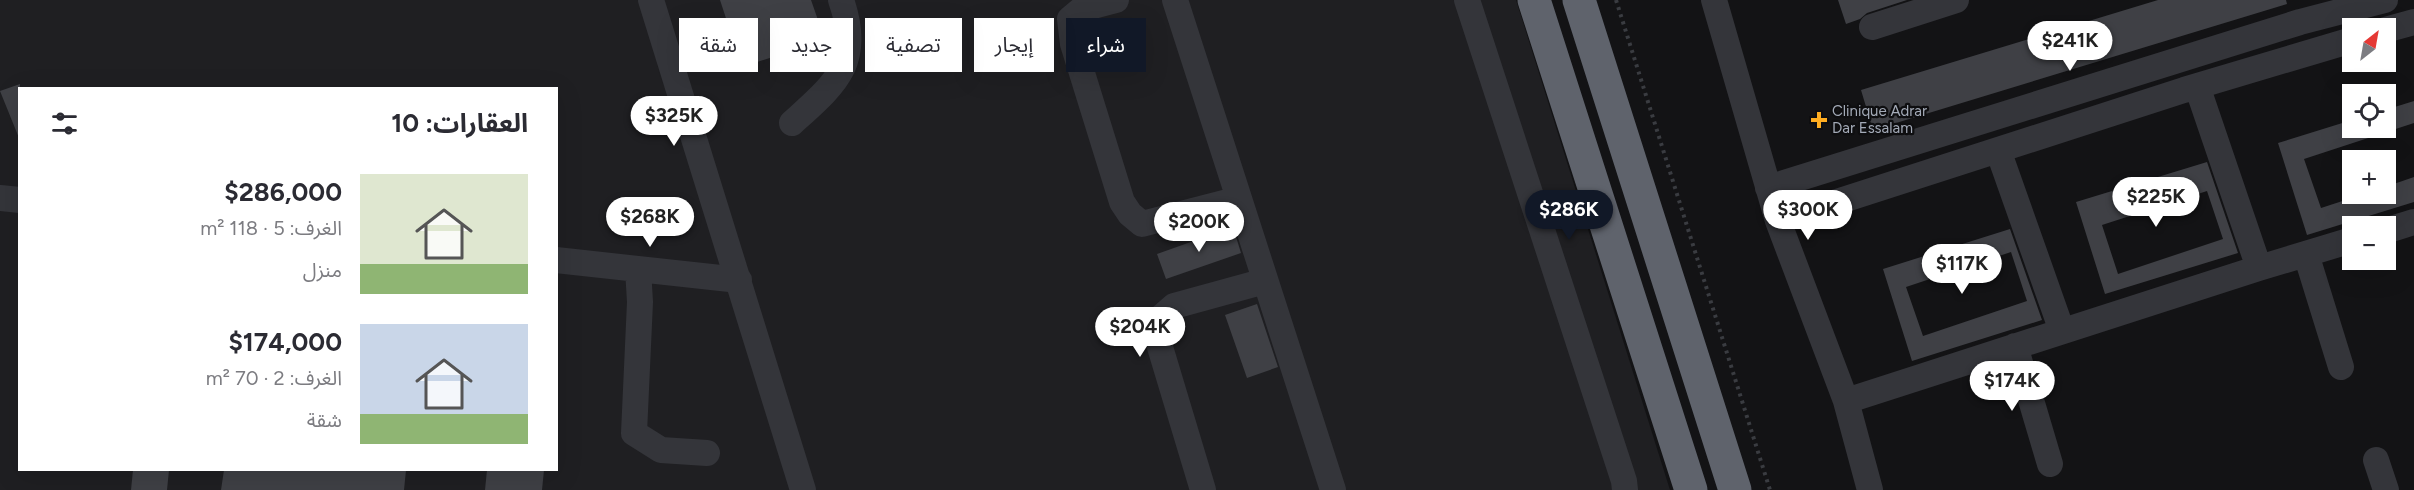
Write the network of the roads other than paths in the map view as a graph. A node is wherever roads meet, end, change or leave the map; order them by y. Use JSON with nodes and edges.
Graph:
{"nodes":[{"id":1,"x":651,"y":0,"type":"edge"},
{"id":2,"x":841,"y":0,"type":"edge"},
{"id":3,"x":1116,"y":0,"type":"edge"},
{"id":4,"x":1175,"y":0,"type":"edge"},
{"id":5,"x":1467,"y":0,"type":"edge"},
{"id":6,"x":1534,"y":0,"type":"edge"},
{"id":7,"x":1579,"y":0,"type":"edge"},
{"id":8,"x":1714,"y":0,"type":"edge"},
{"id":9,"x":1956,"y":0,"type":"edge"},
{"id":10,"x":2385,"y":0,"type":"edge"},
{"id":11,"x":2411,"y":0,"type":"edge"},
{"id":12,"x":2414,"y":10,"type":"edge"},
{"id":13,"x":2297,"y":11,"type":"edge"},
{"id":14,"x":2414,"y":22,"type":"edge"},
{"id":15,"x":1872,"y":27,"type":"dead end"},
{"id":16,"x":2396,"y":27,"type":"edge"},
{"id":17,"x":2342,"y":43,"type":"edge"},
{"id":18,"x":2197,"y":86,"type":"junction"},
{"id":19,"x":792,"y":123,"type":"dead end"},
{"id":20,"x":1998,"y":150,"type":"junction"},
{"id":21,"x":1768,"y":188,"type":"junction"},
{"id":22,"x":0,"y":198,"type":"edge"},
{"id":23,"x":1239,"y":199,"type":"junction"},
{"id":24,"x":18,"y":200,"type":"edge"},
{"id":25,"x":1778,"y":221,"type":"junction"},
{"id":26,"x":2414,"y":222,"type":"edge"},
{"id":27,"x":2396,"y":228,"type":"edge"},
{"id":28,"x":2342,"y":243,"type":"edge"},
{"id":29,"x":2306,"y":254,"type":"junction"},
{"id":30,"x":558,"y":260,"type":"edge"},
{"id":31,"x":2259,"y":268,"type":"junction"},
{"id":32,"x":638,"y":269,"type":"junction"},
{"id":33,"x":739,"y":280,"type":"junction"},
{"id":34,"x":1265,"y":281,"type":"junction"},
{"id":35,"x":2062,"y":331,"type":"junction"},
{"id":36,"x":2015,"y":346,"type":"junction"},
{"id":37,"x":2341,"y":367,"type":"dead end"},
{"id":38,"x":1845,"y":401,"type":"junction"},
{"id":39,"x":707,"y":453,"type":"dead end"},
{"id":40,"x":2376,"y":460,"type":"dead end"},
{"id":41,"x":2050,"y":465,"type":"dead end"},
{"id":42,"x":803,"y":490,"type":"edge"},
{"id":43,"x":1203,"y":490,"type":"edge"},
{"id":44,"x":1332,"y":490,"type":"edge"},
{"id":45,"x":1624,"y":490,"type":"edge"},
{"id":46,"x":1691,"y":490,"type":"edge"},
{"id":47,"x":1735,"y":490,"type":"edge"},
{"id":48,"x":1870,"y":490,"type":"edge"},
{"id":49,"x":2386,"y":490,"type":"edge"}],
"edges":[{"from":1,"to":33,"type":"street"},
{"from":2,"to":19,"type":"street"},
{"from":3,"to":23,"type":"street"},
{"from":4,"to":23,"type":"street"},
{"from":5,"to":45,"type":"street"},
{"from":6,"to":46,"type":"highway"},
{"from":7,"to":47,"type":"highway"},
{"from":8,"to":21,"type":"street"},
{"from":9,"to":15,"type":"street"},
{"from":10,"to":13,"type":"street"},
{"from":11,"to":12,"type":"street"},
{"from":13,"to":21,"type":"street"},
{"from":14,"to":16,"type":"street"},
{"from":17,"to":18,"type":"street"},
{"from":18,"to":20,"type":"street"},
{"from":18,"to":31,"type":"street"},
{"from":20,"to":25,"type":"street"},
{"from":20,"to":35,"type":"street"},
{"from":21,"to":25,"type":"street"},
{"from":22,"to":24,"type":"street"},
{"from":23,"to":34,"type":"street"},
{"from":25,"to":38,"type":"street"},
{"from":26,"to":27,"type":"street"},
{"from":28,"to":29,"type":"street"},
{"from":29,"to":31,"type":"street"},
{"from":29,"to":37,"type":"street"},
{"from":30,"to":32,"type":"street"},
{"from":31,"to":35,"type":"street"},
{"from":32,"to":33,"type":"street"},
{"from":32,"to":39,"type":"street"},
{"from":33,"to":42,"type":"street"},
{"from":34,"to":43,"type":"street"},
{"from":34,"to":44,"type":"street"},
{"from":35,"to":36,"type":"street"},
{"from":36,"to":38,"type":"street"},
{"from":36,"to":41,"type":"street"},
{"from":38,"to":48,"type":"street"},
{"from":40,"to":49,"type":"street"}]}
